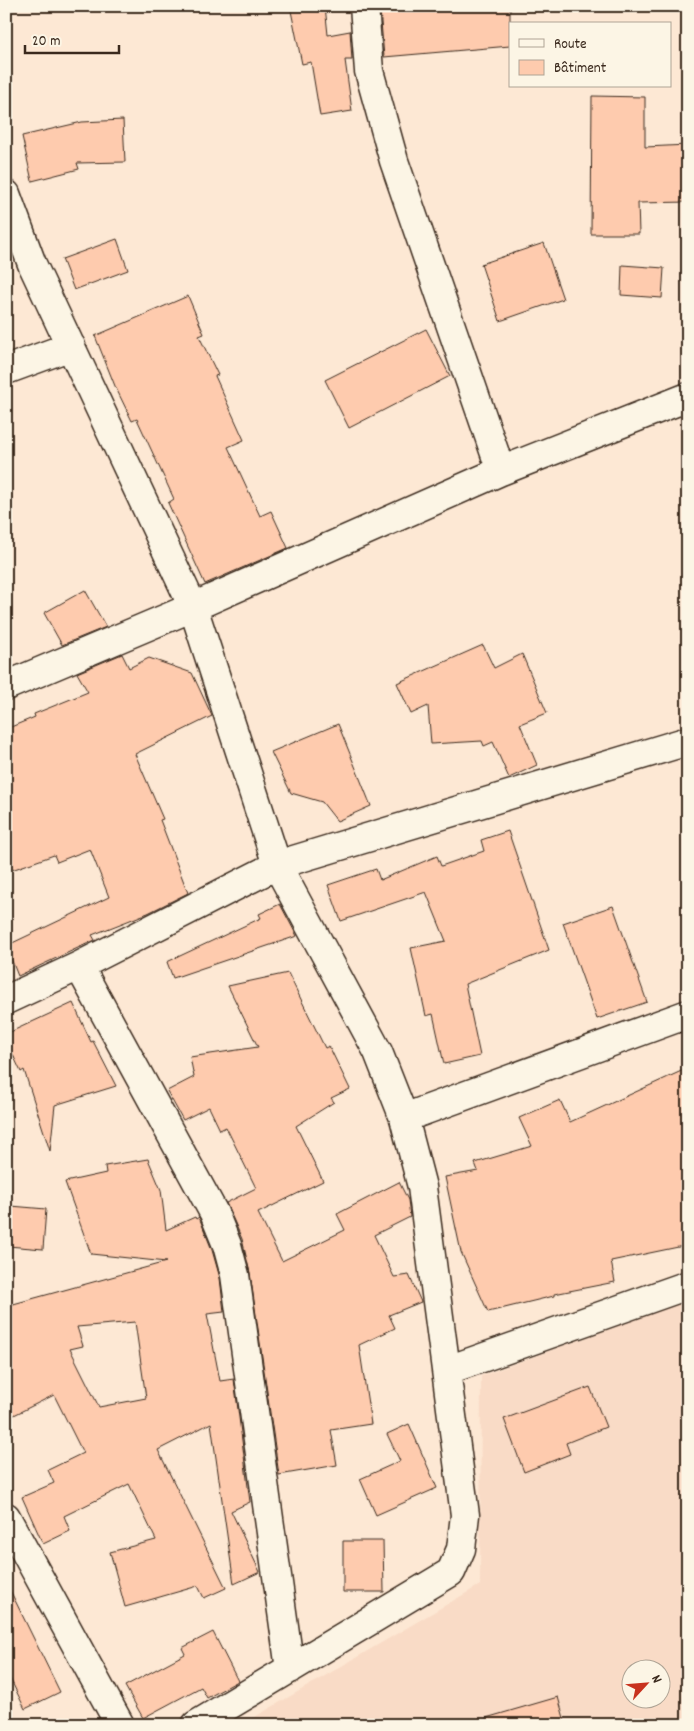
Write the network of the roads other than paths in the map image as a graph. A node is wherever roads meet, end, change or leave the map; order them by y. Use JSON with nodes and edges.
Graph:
{"nodes":[{"id":1,"x":364,"y":6,"type":"edge"},
{"id":2,"x":6,"y":194,"type":"edge"},
{"id":3,"x":71,"y":346,"type":"junction"},
{"id":4,"x":6,"y":370,"type":"edge"},
{"id":5,"x":688,"y":397,"type":"edge"},
{"id":6,"x":501,"y":471,"type":"junction"},
{"id":7,"x":193,"y":607,"type":"junction"},
{"id":8,"x":6,"y":686,"type":"edge"},
{"id":9,"x":688,"y":740,"type":"edge"},
{"id":10,"x":277,"y":865,"type":"junction"},
{"id":11,"x":79,"y":966,"type":"junction"},
{"id":12,"x":6,"y":1000,"type":"edge"},
{"id":13,"x":688,"y":1014,"type":"edge"},
{"id":14,"x":404,"y":1118,"type":"junction"},
{"id":15,"x":688,"y":1285,"type":"edge"},
{"id":16,"x":448,"y":1370,"type":"junction"},
{"id":17,"x":6,"y":1517,"type":"edge"},
{"id":18,"x":290,"y":1669,"type":"junction"},
{"id":19,"x":120,"y":1725,"type":"edge"},
{"id":20,"x":196,"y":1725,"type":"edge"}],
"edges":[{"from":1,"to":6,"type":"street"},
{"from":2,"to":3,"type":"street"},
{"from":3,"to":4,"type":"street"},
{"from":3,"to":7,"type":"street"},
{"from":5,"to":6,"type":"street"},
{"from":6,"to":7,"type":"street"},
{"from":7,"to":8,"type":"street"},
{"from":7,"to":10,"type":"street"},
{"from":9,"to":10,"type":"street"},
{"from":10,"to":11,"type":"street"},
{"from":10,"to":14,"type":"street"},
{"from":11,"to":12,"type":"street"},
{"from":11,"to":18,"type":"street"},
{"from":13,"to":14,"type":"street"},
{"from":14,"to":16,"type":"street"},
{"from":15,"to":16,"type":"street"},
{"from":16,"to":18,"type":"street"},
{"from":17,"to":19,"type":"street"},
{"from":18,"to":20,"type":"street"}]}
